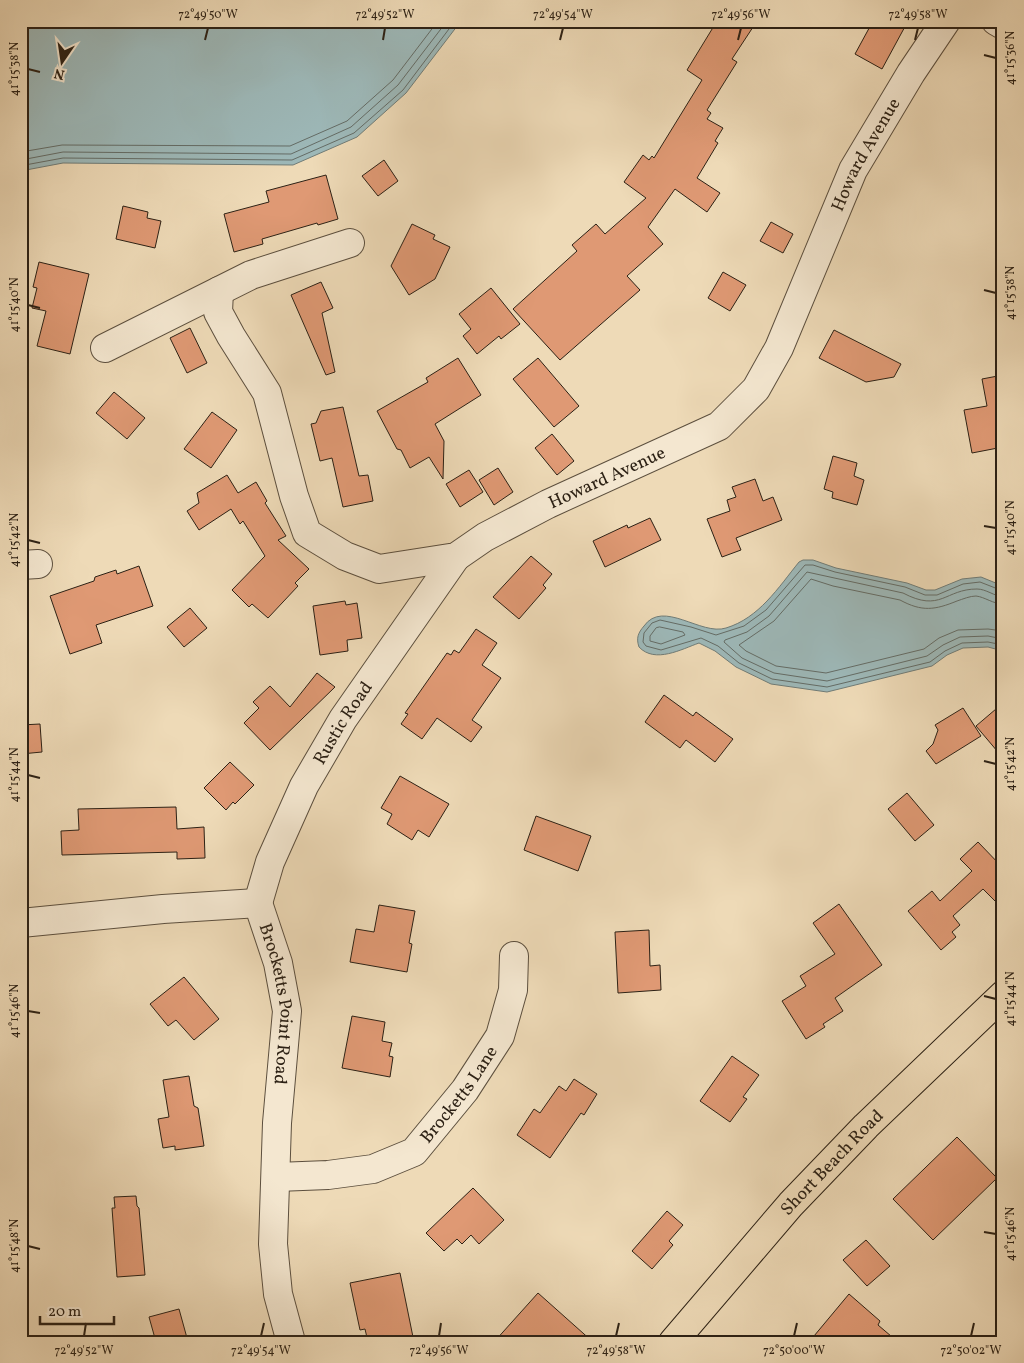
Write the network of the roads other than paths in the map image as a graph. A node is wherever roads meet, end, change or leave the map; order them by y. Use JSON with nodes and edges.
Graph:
{"nodes":[{"id":1,"x":946,"y":21,"type":"edge"},
{"id":2,"x":996,"y":21,"type":"edge"},
{"id":3,"x":1003,"y":25,"type":"edge"},
{"id":4,"x":350,"y":243,"type":"dead end"},
{"id":5,"x":219,"y":291,"type":"junction"},
{"id":6,"x":105,"y":348,"type":"dead end"},
{"id":7,"x":456,"y":558,"type":"junction"},
{"id":8,"x":258,"y":903,"type":"junction"},
{"id":9,"x":21,"y":923,"type":"edge"},
{"id":10,"x":514,"y":956,"type":"dead end"},
{"id":11,"x":1003,"y":995,"type":"edge"},
{"id":12,"x":276,"y":1178,"type":"junction"},
{"id":13,"x":291,"y":1342,"type":"edge"},
{"id":14,"x":673,"y":1342,"type":"edge"}],
"edges":[{"from":1,"to":7,"type":"street","name":"Howard Avenue"},
{"from":2,"to":3,"type":"street"},
{"from":4,"to":5,"type":"street"},
{"from":5,"to":6,"type":"street"},
{"from":5,"to":7,"type":"street","name":"Howard Avenue"},
{"from":7,"to":8,"type":"street","name":"Rustic Road"},
{"from":8,"to":9,"type":"street","name":"Brocketts Point Road"},
{"from":8,"to":12,"type":"street","name":"Brocketts Point Road"},
{"from":10,"to":12,"type":"street","name":"Brocketts Lane"},
{"from":11,"to":14,"type":"main road","name":"Short Beach Road"},
{"from":12,"to":13,"type":"street","name":"Brocketts Point Road"}]}
